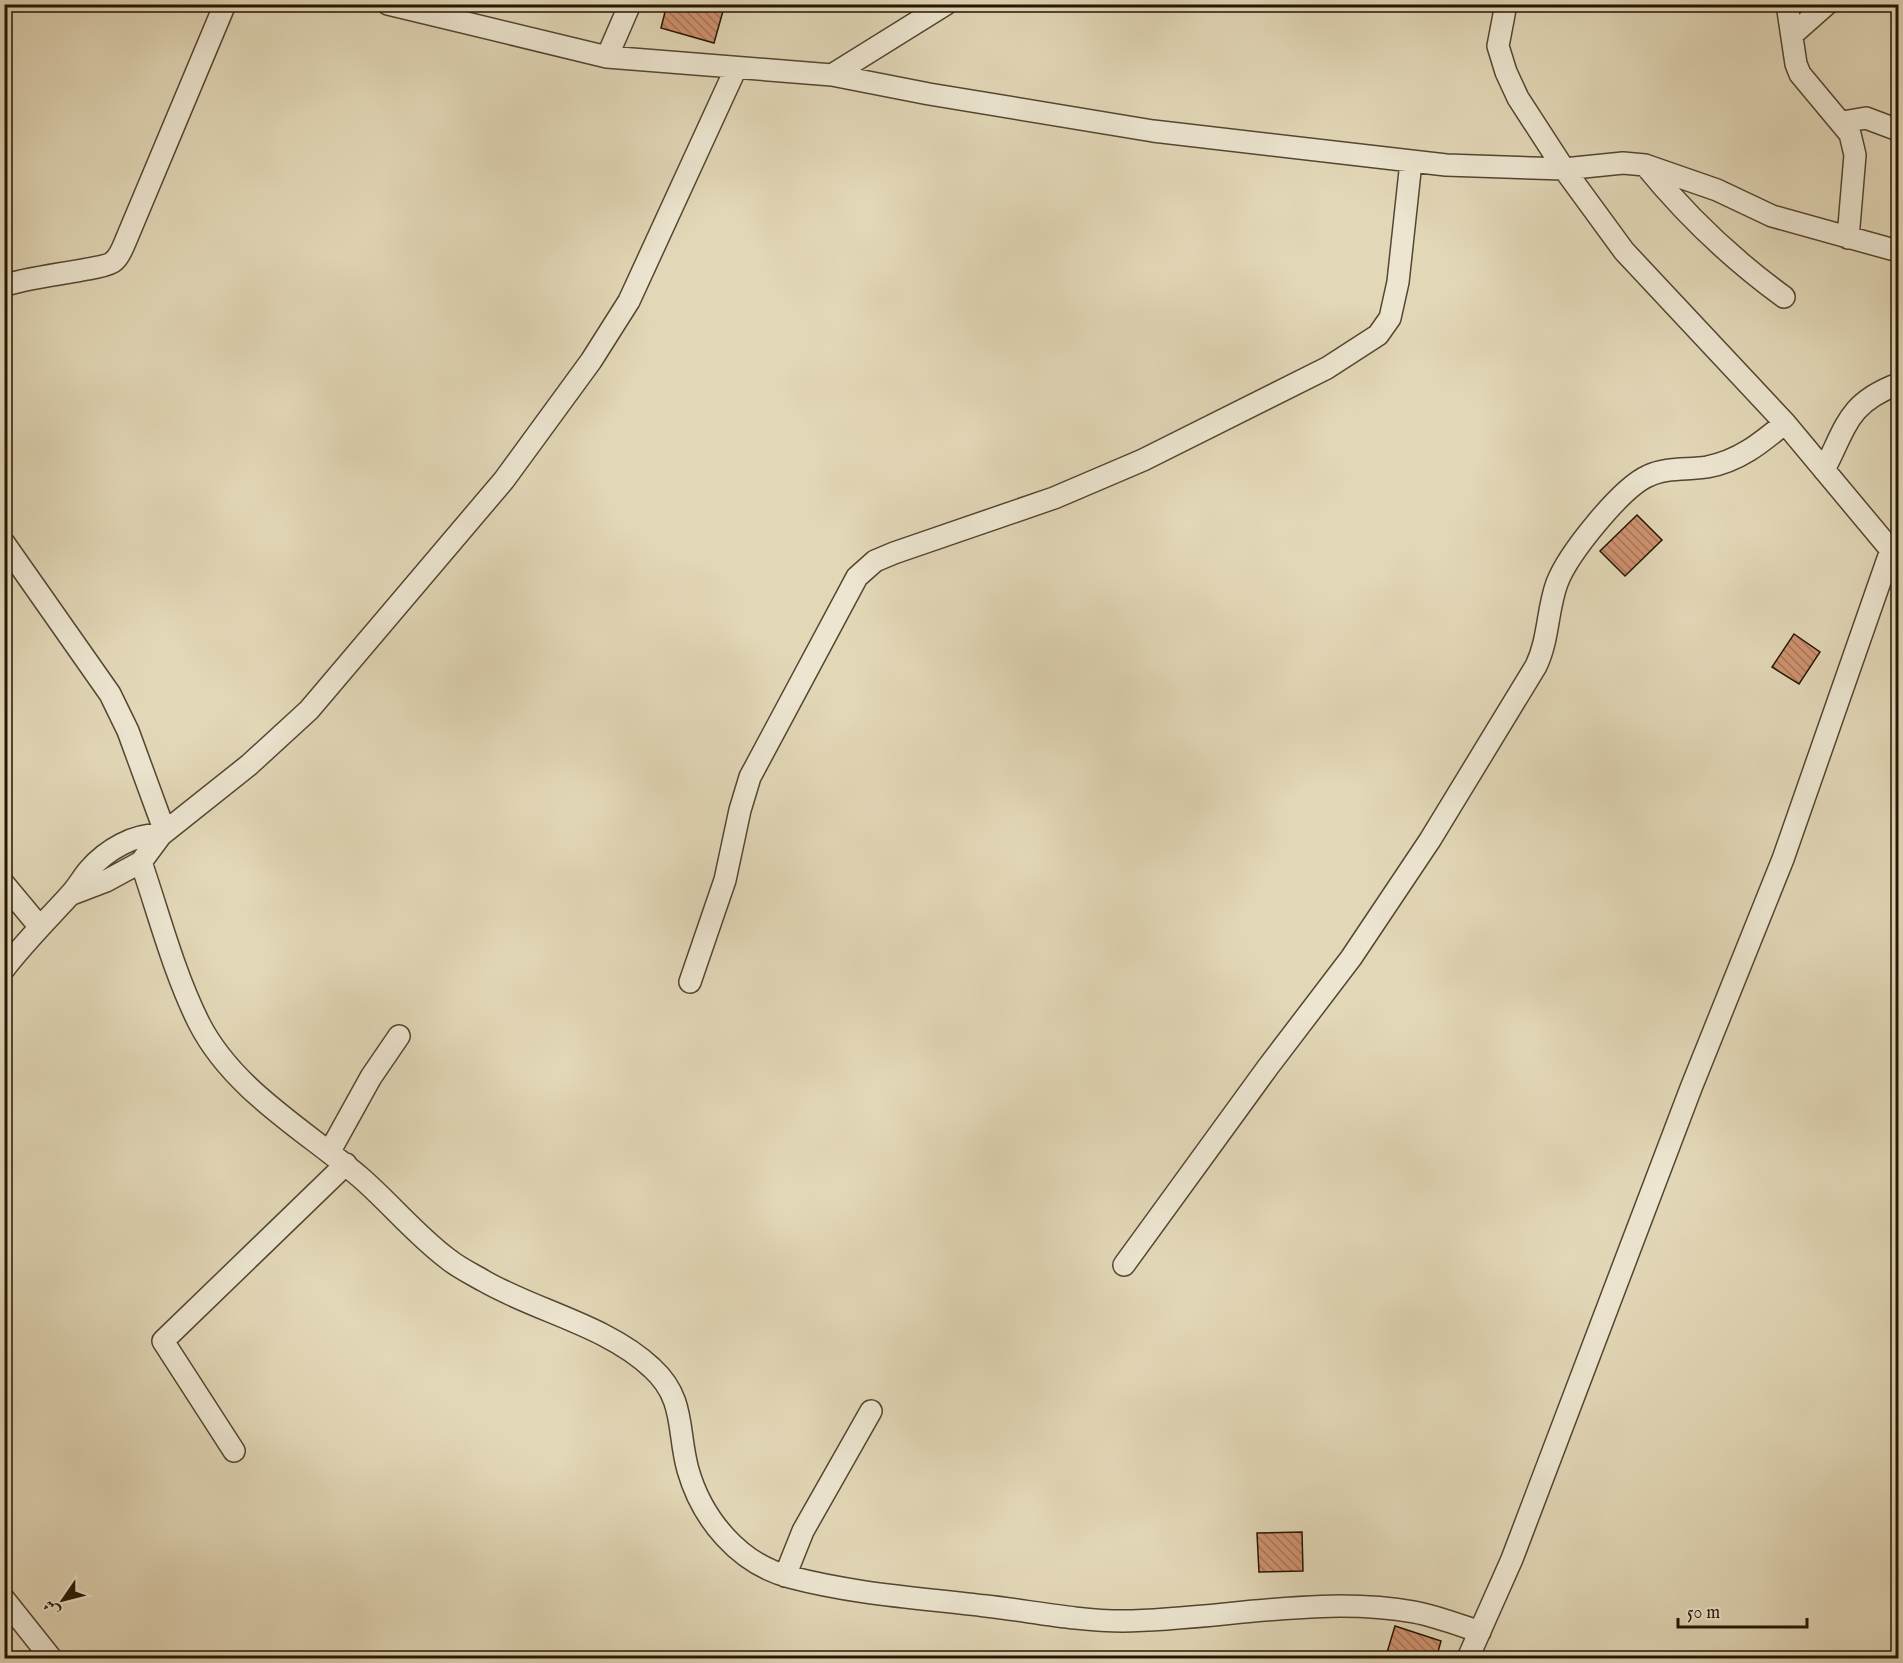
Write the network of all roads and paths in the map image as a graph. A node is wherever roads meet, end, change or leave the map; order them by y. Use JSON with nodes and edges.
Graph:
{"nodes":[{"id":1,"x":225,"y":4,"type":"edge"},
{"id":2,"x":388,"y":4,"type":"edge"},
{"id":3,"x":630,"y":4,"type":"edge"},
{"id":4,"x":946,"y":4,"type":"edge"},
{"id":5,"x":1506,"y":4,"type":"edge"},
{"id":6,"x":1787,"y":4,"type":"edge"},
{"id":7,"x":1827,"y":4,"type":"edge"},
{"id":8,"x":1792,"y":35,"type":"junction"},
{"id":9,"x":607,"y":57,"type":"junction"},
{"id":10,"x":736,"y":68,"type":"junction"},
{"id":11,"x":832,"y":75,"type":"junction"},
{"id":12,"x":1843,"y":122,"type":"junction"},
{"id":13,"x":1899,"y":130,"type":"edge"},
{"id":14,"x":1411,"y":162,"type":"junction"},
{"id":15,"x":1645,"y":165,"type":"junction"},
{"id":16,"x":1564,"y":169,"type":"junction"},
{"id":17,"x":1848,"y":238,"type":"junction"},
{"id":18,"x":1899,"y":250,"type":"edge"},
{"id":19,"x":4,"y":286,"type":"edge"},
{"id":20,"x":1784,"y":297,"type":"dead end"},
{"id":21,"x":1899,"y":384,"type":"edge"},
{"id":22,"x":1785,"y":423,"type":"junction"},
{"id":23,"x":1824,"y":470,"type":"junction"},
{"id":24,"x":4,"y":543,"type":"edge"},
{"id":25,"x":1895,"y":551,"type":"edge"},
{"id":26,"x":163,"y":834,"type":"junction"},
{"id":27,"x":141,"y":862,"type":"junction"},
{"id":28,"x":4,"y":884,"type":"edge"},
{"id":29,"x":72,"y":894,"type":"junction"},
{"id":30,"x":39,"y":926,"type":"junction"},
{"id":31,"x":4,"y":969,"type":"edge"},
{"id":32,"x":690,"y":982,"type":"dead end"},
{"id":33,"x":399,"y":1036,"type":"dead end"},
{"id":34,"x":338,"y":1158,"type":"junction"},
{"id":35,"x":1124,"y":1265,"type":"dead end"},
{"id":36,"x":871,"y":1411,"type":"dead end"},
{"id":37,"x":234,"y":1451,"type":"dead end"},
{"id":38,"x":785,"y":1576,"type":"junction"},
{"id":39,"x":4,"y":1599,"type":"edge"},
{"id":40,"x":1480,"y":1632,"type":"junction"},
{"id":41,"x":51,"y":1659,"type":"edge"},
{"id":42,"x":1468,"y":1659,"type":"edge"}],
"edges":[{"from":1,"to":19,"type":"street"},
{"from":2,"to":9,"type":"street"},
{"from":3,"to":9,"type":"street"},
{"from":4,"to":11,"type":"street"},
{"from":5,"to":16,"type":"street"},
{"from":6,"to":8,"type":"street"},
{"from":7,"to":8,"type":"street"},
{"from":8,"to":12,"type":"street"},
{"from":9,"to":10,"type":"street"},
{"from":10,"to":11,"type":"street"},
{"from":10,"to":26,"type":"street"},
{"from":11,"to":14,"type":"street"},
{"from":12,"to":13,"type":"street"},
{"from":12,"to":17,"type":"street"},
{"from":14,"to":16,"type":"street"},
{"from":14,"to":32,"type":"street"},
{"from":15,"to":16,"type":"street"},
{"from":15,"to":17,"type":"street"},
{"from":15,"to":20,"type":"street"},
{"from":16,"to":22,"type":"street"},
{"from":17,"to":18,"type":"street"},
{"from":21,"to":23,"type":"street"},
{"from":22,"to":23,"type":"street"},
{"from":22,"to":35,"type":"street"},
{"from":23,"to":25,"type":"street"},
{"from":24,"to":26,"type":"street"},
{"from":25,"to":40,"type":"street"},
{"from":26,"to":27,"type":"street"},
{"from":26,"to":29,"type":"street"},
{"from":27,"to":29,"type":"street"},
{"from":27,"to":34,"type":"street"},
{"from":28,"to":30,"type":"street"},
{"from":29,"to":30,"type":"street"},
{"from":30,"to":31,"type":"street"},
{"from":33,"to":34,"type":"street"},
{"from":34,"to":37,"type":"street"},
{"from":34,"to":38,"type":"street"},
{"from":36,"to":38,"type":"street"},
{"from":38,"to":40,"type":"street"},
{"from":39,"to":41,"type":"street"},
{"from":40,"to":42,"type":"street"}]}
